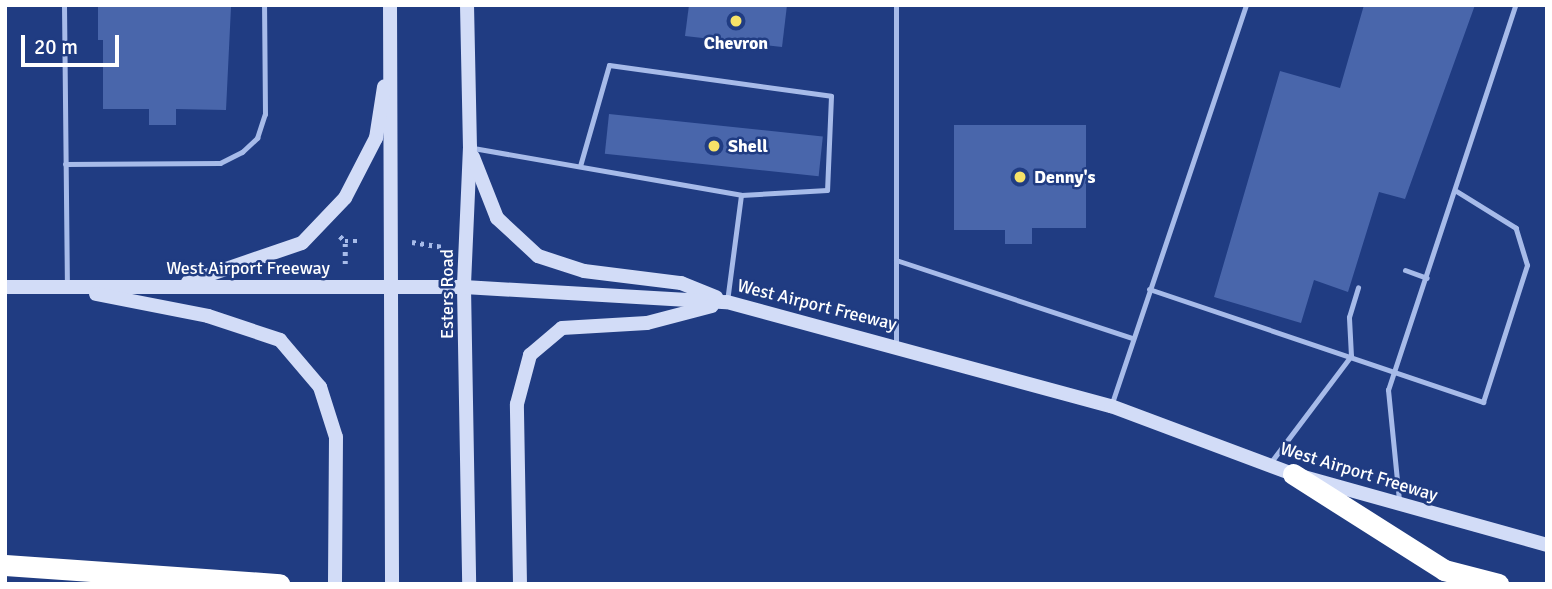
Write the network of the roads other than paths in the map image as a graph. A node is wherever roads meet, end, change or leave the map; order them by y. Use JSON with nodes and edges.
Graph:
{"nodes":[{"id":1,"x":64,"y":5,"type":"edge"},
{"id":2,"x":264,"y":5,"type":"edge"},
{"id":3,"x":390,"y":5,"type":"edge"},
{"id":4,"x":467,"y":5,"type":"edge"},
{"id":5,"x":896,"y":5,"type":"edge"},
{"id":6,"x":1246,"y":5,"type":"edge"},
{"id":7,"x":1515,"y":5,"type":"edge"},
{"id":8,"x":391,"y":44,"type":"junction"},
{"id":9,"x":470,"y":147,"type":"junction"},
{"id":10,"x":65,"y":164,"type":"junction"},
{"id":11,"x":580,"y":166,"type":"junction"},
{"id":12,"x":1456,"y":191,"type":"junction"},
{"id":13,"x":741,"y":195,"type":"junction"},
{"id":14,"x":896,"y":260,"type":"junction"},
{"id":15,"x":1405,"y":270,"type":"dead end"},
{"id":16,"x":1427,"y":278,"type":"junction"},
{"id":17,"x":5,"y":287,"type":"edge"},
{"id":18,"x":67,"y":288,"type":"junction"},
{"id":19,"x":170,"y":288,"type":"junction"},
{"id":20,"x":392,"y":288,"type":"junction"},
{"id":21,"x":464,"y":288,"type":"junction"},
{"id":22,"x":1358,"y":288,"type":"dead end"},
{"id":23,"x":1149,"y":289,"type":"junction"},
{"id":24,"x":727,"y":302,"type":"junction"},
{"id":25,"x":1132,"y":338,"type":"junction"},
{"id":26,"x":896,"y":345,"type":"junction"},
{"id":27,"x":1351,"y":356,"type":"junction"},
{"id":28,"x":1396,"y":371,"type":"junction"},
{"id":29,"x":1111,"y":406,"type":"junction"},
{"id":30,"x":1269,"y":465,"type":"junction"},
{"id":31,"x":1293,"y":474,"type":"junction"},
{"id":32,"x":1400,"y":507,"type":"junction"},
{"id":33,"x":1547,"y":545,"type":"edge"},
{"id":34,"x":5,"y":565,"type":"edge"},
{"id":35,"x":279,"y":584,"type":"edge"},
{"id":36,"x":335,"y":584,"type":"edge"},
{"id":37,"x":392,"y":584,"type":"edge"},
{"id":38,"x":469,"y":584,"type":"edge"},
{"id":39,"x":520,"y":584,"type":"edge"},
{"id":40,"x":1498,"y":584,"type":"edge"}],
"edges":[{"from":1,"to":10,"type":"lane"},
{"from":2,"to":10,"type":"lane"},
{"from":3,"to":8,"type":"main road"},
{"from":4,"to":9,"type":"main road","name":"Esters Road"},
{"from":5,"to":14,"type":"lane"},
{"from":6,"to":23,"type":"lane"},
{"from":7,"to":12,"type":"lane"},
{"from":8,"to":19,"type":"main road"},
{"from":8,"to":20,"type":"main road"},
{"from":9,"to":11,"type":"lane"},
{"from":9,"to":21,"type":"main road","name":"Esters Road"},
{"from":9,"to":24,"type":"main road"},
{"from":10,"to":18,"type":"lane"},
{"from":11,"to":13,"type":"lane"},
{"from":11,"to":13,"type":"lane"},
{"from":12,"to":16,"type":"lane"},
{"from":12,"to":28,"type":"lane"},
{"from":13,"to":24,"type":"lane"},
{"from":14,"to":25,"type":"lane"},
{"from":14,"to":26,"type":"lane"},
{"from":15,"to":16,"type":"lane"},
{"from":16,"to":28,"type":"lane"},
{"from":17,"to":18,"type":"main road","name":"West Airport Freeway"},
{"from":18,"to":19,"type":"main road","name":"West Airport Freeway"},
{"from":18,"to":36,"type":"main road"},
{"from":19,"to":20,"type":"main road","name":"West Airport Freeway"},
{"from":20,"to":21,"type":"main road","name":"West Airport Freeway"},
{"from":20,"to":37,"type":"main road"},
{"from":21,"to":24,"type":"main road","name":"West Airport Freeway"},
{"from":21,"to":38,"type":"main road","name":"Esters Road"},
{"from":22,"to":27,"type":"lane"},
{"from":23,"to":25,"type":"lane"},
{"from":23,"to":27,"type":"lane"},
{"from":24,"to":26,"type":"main road","name":"West Airport Freeway"},
{"from":24,"to":39,"type":"main road"},
{"from":25,"to":29,"type":"lane"},
{"from":26,"to":29,"type":"main road","name":"West Airport Freeway"},
{"from":27,"to":28,"type":"lane"},
{"from":27,"to":30,"type":"lane"},
{"from":28,"to":32,"type":"lane"},
{"from":29,"to":30,"type":"main road","name":"West Airport Freeway"},
{"from":30,"to":31,"type":"main road","name":"West Airport Freeway"},
{"from":31,"to":32,"type":"main road","name":"West Airport Freeway"},
{"from":31,"to":40,"type":"highway"},
{"from":32,"to":33,"type":"main road","name":"West Airport Freeway"},
{"from":34,"to":35,"type":"highway"}]}
